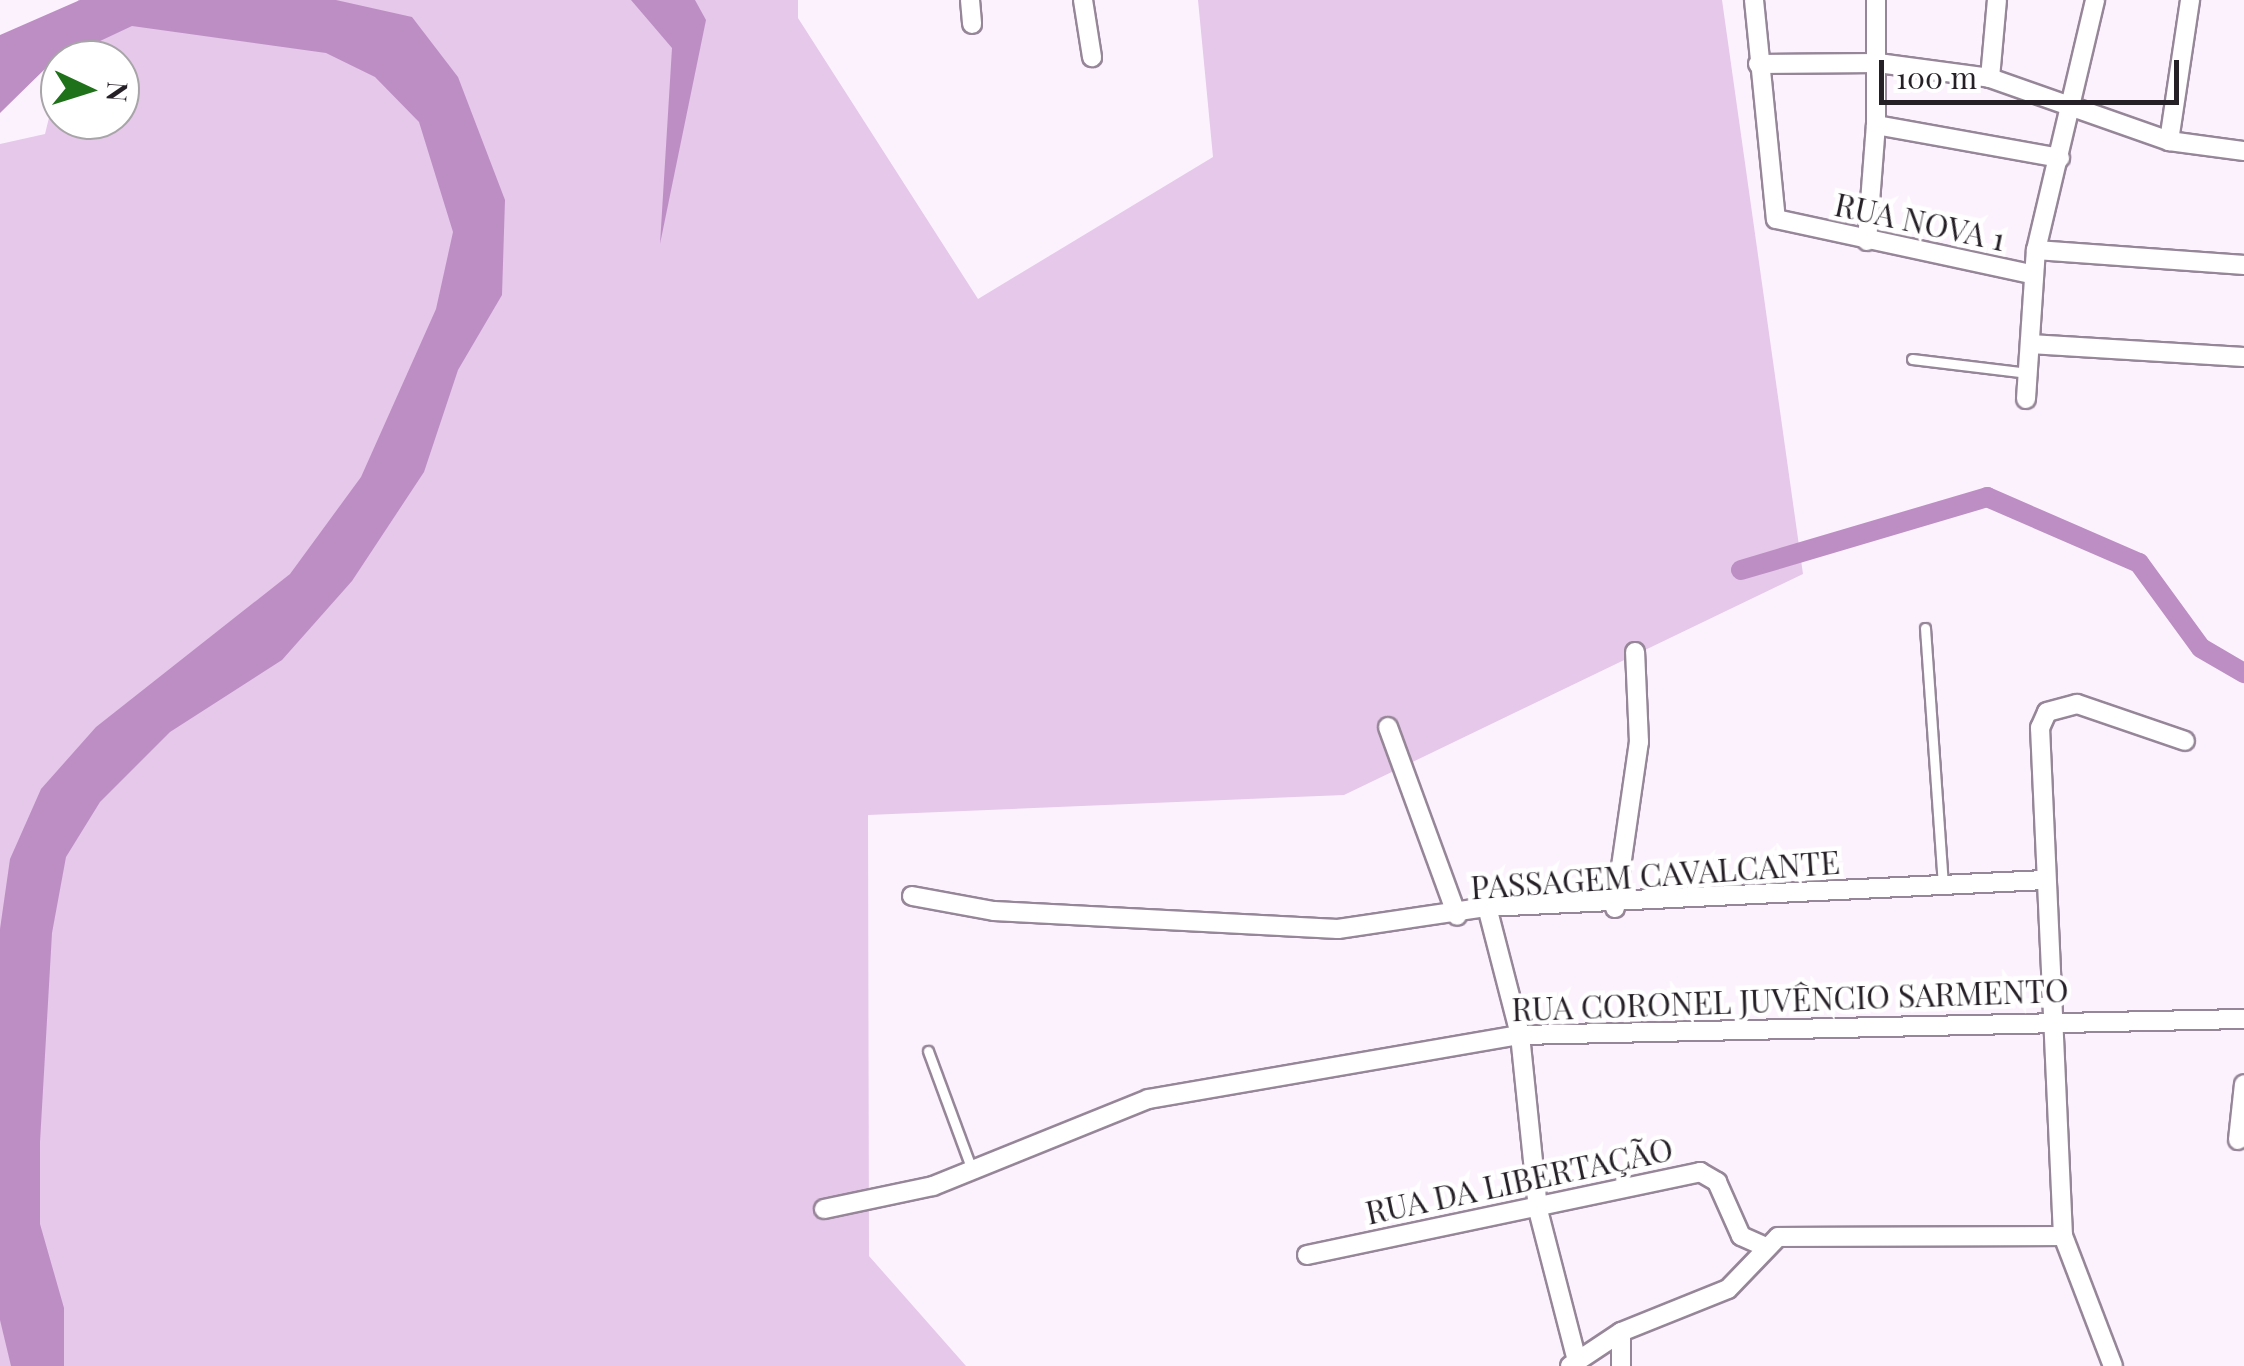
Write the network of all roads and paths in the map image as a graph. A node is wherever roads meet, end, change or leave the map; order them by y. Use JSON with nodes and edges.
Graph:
{"nodes":[{"id":1,"x":970,"y":0,"type":"edge"},
{"id":2,"x":1082,"y":0,"type":"edge"},
{"id":3,"x":1754,"y":0,"type":"edge"},
{"id":4,"x":1876,"y":0,"type":"edge"},
{"id":5,"x":1996,"y":0,"type":"edge"},
{"id":6,"x":2095,"y":0,"type":"edge"},
{"id":7,"x":2190,"y":0,"type":"edge"},
{"id":8,"x":972,"y":24,"type":"dead end"},
{"id":9,"x":1092,"y":57,"type":"dead end"},
{"id":10,"x":1878,"y":63,"type":"junction"},
{"id":11,"x":1758,"y":64,"type":"junction"},
{"id":12,"x":1990,"y":78,"type":"junction"},
{"id":13,"x":2072,"y":113,"type":"junction"},
{"id":14,"x":1876,"y":125,"type":"junction"},
{"id":15,"x":2168,"y":141,"type":"junction"},
{"id":16,"x":2244,"y":151,"type":"edge"},
{"id":17,"x":2060,"y":158,"type":"junction"},
{"id":18,"x":1867,"y":241,"type":"junction"},
{"id":19,"x":2036,"y":250,"type":"junction"},
{"id":20,"x":2244,"y":265,"type":"edge"},
{"id":21,"x":2034,"y":276,"type":"junction"},
{"id":22,"x":2030,"y":344,"type":"junction"},
{"id":23,"x":2244,"y":358,"type":"edge"},
{"id":24,"x":1912,"y":359,"type":"dead end"},
{"id":25,"x":2028,"y":373,"type":"junction"},
{"id":26,"x":2026,"y":399,"type":"dead end"},
{"id":27,"x":1925,"y":628,"type":"dead end"},
{"id":28,"x":1635,"y":652,"type":"dead end"},
{"id":29,"x":1388,"y":727,"type":"dead end"},
{"id":30,"x":2185,"y":741,"type":"dead end"},
{"id":31,"x":2045,"y":880,"type":"junction"},
{"id":32,"x":1944,"y":885,"type":"junction"},
{"id":33,"x":912,"y":896,"type":"dead end"},
{"id":34,"x":1487,"y":907,"type":"junction"},
{"id":35,"x":1615,"y":908,"type":"junction"},
{"id":36,"x":1457,"y":916,"type":"junction"},
{"id":37,"x":2055,"y":1016,"type":"junction"},
{"id":38,"x":2244,"y":1019,"type":"edge"},
{"id":39,"x":1520,"y":1036,"type":"junction"},
{"id":40,"x":928,"y":1052,"type":"dead end"},
{"id":41,"x":2244,"y":1084,"type":"edge"},
{"id":42,"x":2238,"y":1140,"type":"dead end"},
{"id":43,"x":973,"y":1172,"type":"junction"},
{"id":44,"x":824,"y":1209,"type":"dead end"},
{"id":45,"x":1538,"y":1210,"type":"junction"},
{"id":46,"x":2063,"y":1236,"type":"junction"},
{"id":47,"x":1763,"y":1246,"type":"junction"},
{"id":48,"x":1307,"y":1255,"type":"dead end"},
{"id":49,"x":1621,"y":1332,"type":"junction"},
{"id":50,"x":1574,"y":1363,"type":"edge"},
{"id":51,"x":1621,"y":1366,"type":"edge"},
{"id":52,"x":2113,"y":1366,"type":"edge"}],
"edges":[{"from":1,"to":8,"type":"street"},
{"from":2,"to":9,"type":"street"},
{"from":3,"to":11,"type":"street"},
{"from":4,"to":10,"type":"street"},
{"from":5,"to":12,"type":"street"},
{"from":6,"to":13,"type":"street"},
{"from":7,"to":15,"type":"street"},
{"from":10,"to":11,"type":"street"},
{"from":10,"to":12,"type":"street"},
{"from":10,"to":14,"type":"street"},
{"from":11,"to":18,"type":"street","name":"RUA NOVA 1"},
{"from":12,"to":13,"type":"street"},
{"from":13,"to":15,"type":"street"},
{"from":13,"to":17,"type":"street"},
{"from":14,"to":17,"type":"street"},
{"from":14,"to":18,"type":"street"},
{"from":15,"to":16,"type":"street"},
{"from":17,"to":19,"type":"street"},
{"from":18,"to":21,"type":"street","name":"RUA NOVA 1"},
{"from":19,"to":20,"type":"street"},
{"from":19,"to":21,"type":"street"},
{"from":21,"to":22,"type":"street"},
{"from":22,"to":23,"type":"street"},
{"from":22,"to":25,"type":"street"},
{"from":24,"to":25,"type":"lane"},
{"from":25,"to":26,"type":"street"},
{"from":27,"to":32,"type":"lane"},
{"from":28,"to":35,"type":"street"},
{"from":29,"to":36,"type":"street"},
{"from":30,"to":31,"type":"street"},
{"from":31,"to":32,"type":"street","name":"PASSAGEM CAVALCANTE"},
{"from":31,"to":37,"type":"street"},
{"from":32,"to":35,"type":"street","name":"PASSAGEM CAVALCANTE"},
{"from":33,"to":36,"type":"street","name":"PASSAGEM CAVALCANTE"},
{"from":34,"to":35,"type":"street","name":"PASSAGEM CAVALCANTE"},
{"from":34,"to":36,"type":"street","name":"PASSAGEM CAVALCANTE"},
{"from":34,"to":39,"type":"street"},
{"from":37,"to":38,"type":"street","name":"RUA CORONEL JUVÊNCIO SARMENTO"},
{"from":37,"to":39,"type":"street","name":"RUA CORONEL JUVÊNCIO SARMENTO"},
{"from":37,"to":46,"type":"street"},
{"from":39,"to":43,"type":"street","name":"RUA CORONEL JUVÊNCIO SARMENTO"},
{"from":39,"to":45,"type":"street"},
{"from":40,"to":43,"type":"lane"},
{"from":41,"to":42,"type":"street"},
{"from":43,"to":44,"type":"street","name":"RUA CORONEL JUVÊNCIO SARMENTO"},
{"from":45,"to":47,"type":"street","name":"RUA DA LIBERTAÇÃO"},
{"from":45,"to":48,"type":"street","name":"RUA DA LIBERTAÇÃO"},
{"from":45,"to":50,"type":"street"},
{"from":46,"to":47,"type":"street"},
{"from":46,"to":52,"type":"street"},
{"from":47,"to":49,"type":"street"},
{"from":49,"to":50,"type":"street"},
{"from":49,"to":51,"type":"street"}]}
